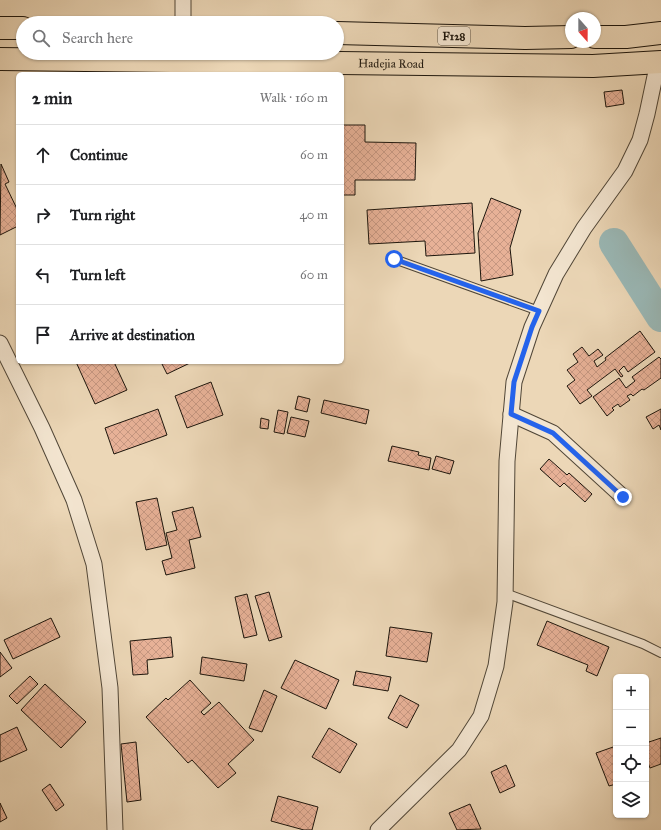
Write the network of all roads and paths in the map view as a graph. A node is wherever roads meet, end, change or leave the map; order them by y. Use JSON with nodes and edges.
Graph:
{"nodes":[{"id":1,"x":183,"y":0,"type":"edge"},
{"id":2,"x":183,"y":16,"type":"edge"},
{"id":3,"x":0,"y":28,"type":"edge"},
{"id":4,"x":16,"y":28,"type":"edge"},
{"id":5,"x":344,"y":33,"type":"edge"},
{"id":6,"x":661,"y":33,"type":"edge"},
{"id":7,"x":565,"y":37,"type":"edge"},
{"id":8,"x":601,"y":37,"type":"edge"},
{"id":9,"x":0,"y":59,"type":"edge"},
{"id":10,"x":16,"y":59,"type":"edge"},
{"id":11,"x":85,"y":60,"type":"edge"},
{"id":12,"x":660,"y":62,"type":"edge"},
{"id":13,"x":394,"y":259,"type":"dead end"},
{"id":14,"x":539,"y":311,"type":"junction"},
{"id":15,"x":0,"y":343,"type":"edge"},
{"id":16,"x":511,"y":414,"type":"junction"},
{"id":17,"x":623,"y":497,"type":"dead end"},
{"id":18,"x":505,"y":593,"type":"junction"},
{"id":19,"x":661,"y":653,"type":"edge"},
{"id":20,"x":115,"y":830,"type":"edge"},
{"id":21,"x":378,"y":830,"type":"edge"}],
"edges":[{"from":1,"to":2,"type":"street"},
{"from":3,"to":4,"type":"main road"},
{"from":5,"to":7,"type":"main road","number":"F128"},
{"from":6,"to":8,"type":"main road"},
{"from":9,"to":10,"type":"main road","name":"Hadejia Road"},
{"from":11,"to":12,"type":"main road","name":"Hadejia Road"},
{"from":12,"to":14,"type":"street"},
{"from":13,"to":14,"type":"lane"},
{"from":14,"to":16,"type":"street"},
{"from":15,"to":20,"type":"street"},
{"from":16,"to":17,"type":"street"},
{"from":16,"to":18,"type":"street"},
{"from":18,"to":19,"type":"lane"},
{"from":18,"to":21,"type":"street"}]}
